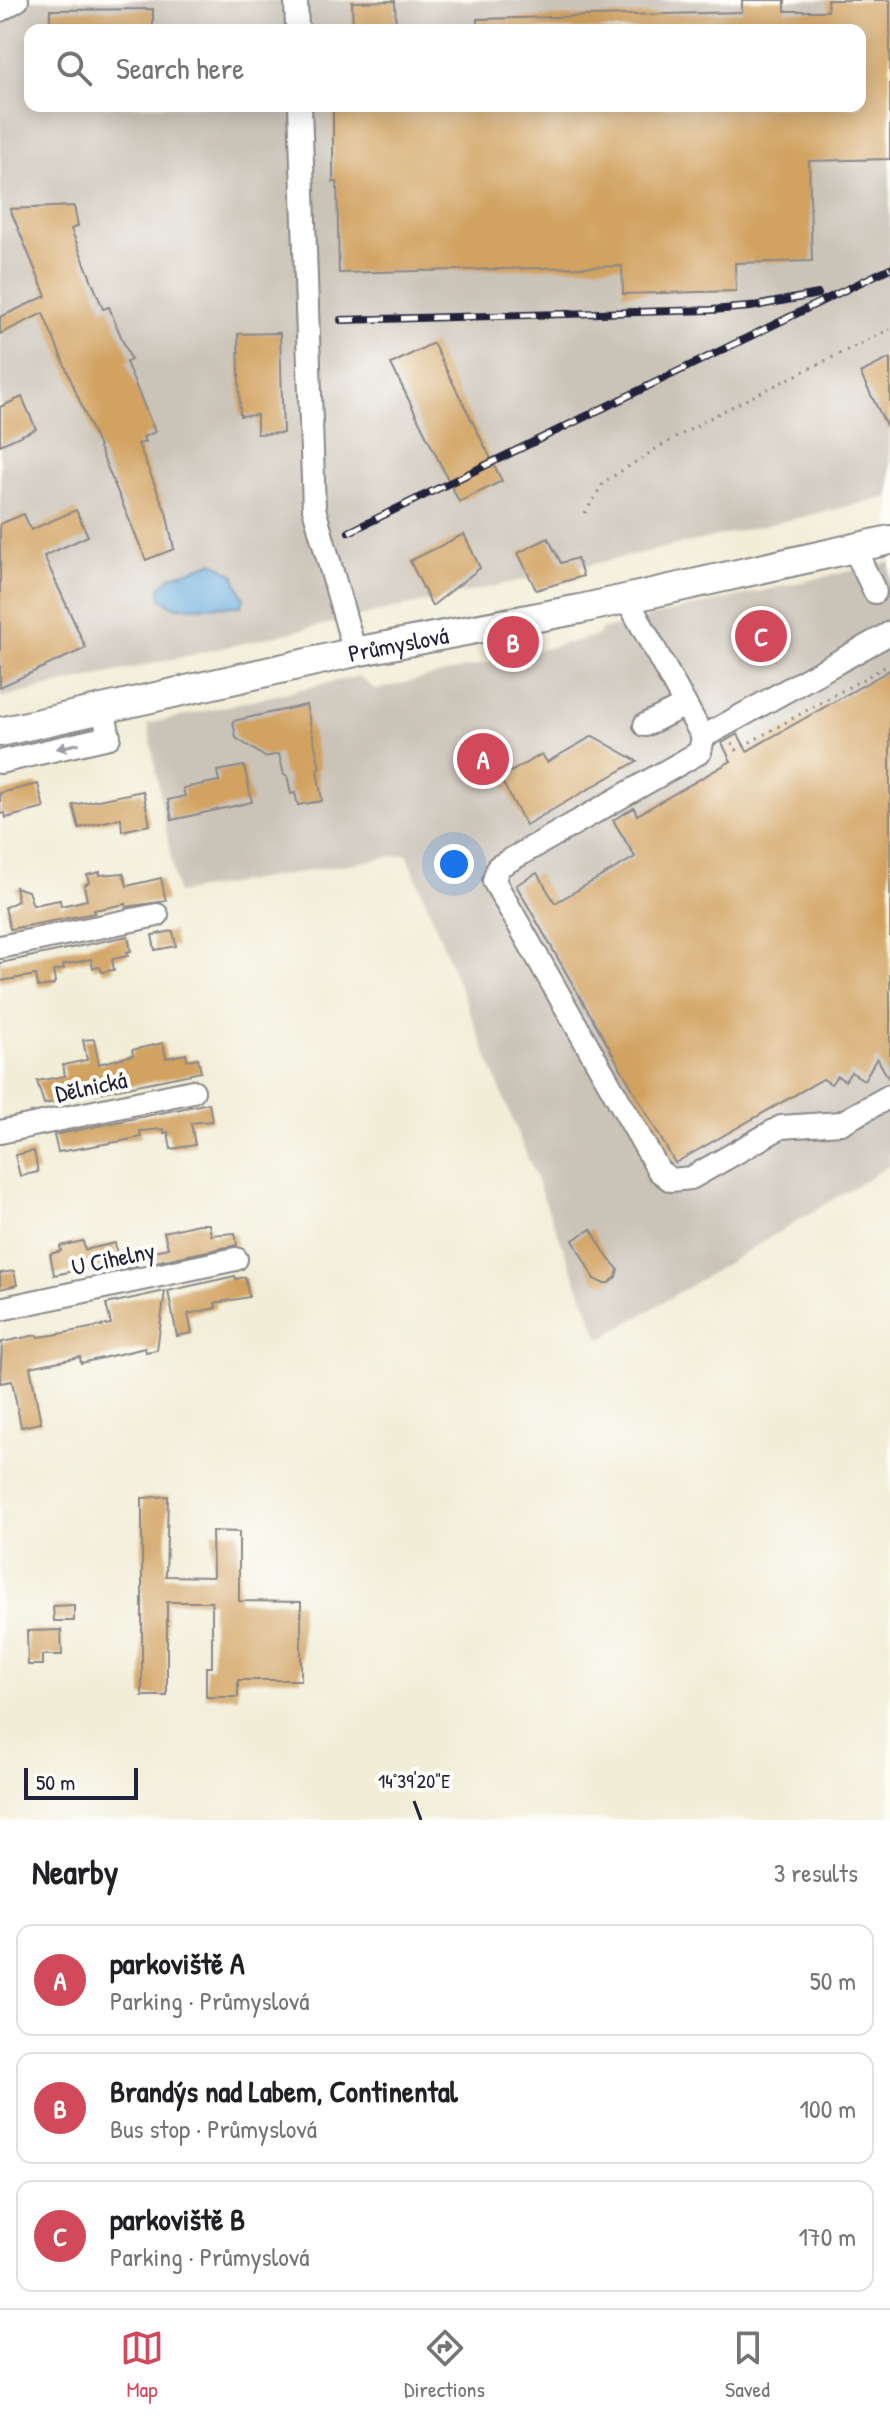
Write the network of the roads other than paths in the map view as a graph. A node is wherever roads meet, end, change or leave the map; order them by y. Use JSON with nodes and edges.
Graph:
{"nodes":[{"id":1,"x":17,"y":0,"type":"edge"},
{"id":2,"x":296,"y":0,"type":"edge"},
{"id":3,"x":0,"y":10,"type":"edge"},
{"id":4,"x":297,"y":24,"type":"edge"},
{"id":5,"x":300,"y":112,"type":"edge"},
{"id":6,"x":890,"y":540,"type":"edge"},
{"id":7,"x":854,"y":548,"type":"junction"},
{"id":8,"x":875,"y":592,"type":"dead end"},
{"id":9,"x":627,"y":599,"type":"junction"},
{"id":10,"x":890,"y":633,"type":"edge"},
{"id":11,"x":360,"y":651,"type":"junction"},
{"id":12,"x":685,"y":705,"type":"junction"},
{"id":13,"x":103,"y":709,"type":"junction"},
{"id":14,"x":645,"y":725,"type":"dead end"},
{"id":15,"x":0,"y":732,"type":"edge"},
{"id":16,"x":703,"y":737,"type":"junction"},
{"id":17,"x":0,"y":762,"type":"edge"},
{"id":18,"x":157,"y":915,"type":"dead end"},
{"id":19,"x":0,"y":947,"type":"edge"},
{"id":20,"x":193,"y":1091,"type":"dead end"},
{"id":21,"x":890,"y":1096,"type":"edge"},
{"id":22,"x":0,"y":1132,"type":"edge"},
{"id":23,"x":236,"y":1259,"type":"dead end"},
{"id":24,"x":0,"y":1309,"type":"edge"}],
"edges":[{"from":1,"to":3,"type":"street"},
{"from":2,"to":4,"type":"street"},
{"from":5,"to":11,"type":"street"},
{"from":6,"to":7,"type":"main road","name":"Průmyslová"},
{"from":7,"to":8,"type":"street"},
{"from":7,"to":9,"type":"main road","name":"Průmyslová"},
{"from":9,"to":11,"type":"main road","name":"Průmyslová"},
{"from":9,"to":12,"type":"street"},
{"from":10,"to":16,"type":"street"},
{"from":11,"to":13,"type":"main road","name":"Průmyslová"},
{"from":12,"to":14,"type":"street"},
{"from":12,"to":16,"type":"street"},
{"from":13,"to":15,"type":"main road","name":"Průmyslová"},
{"from":13,"to":17,"type":"street","one_way":true},
{"from":16,"to":21,"type":"street"},
{"from":18,"to":19,"type":"street"},
{"from":20,"to":22,"type":"street","name":"Dělnická"},
{"from":23,"to":24,"type":"street","name":"U Cihelny"}]}
